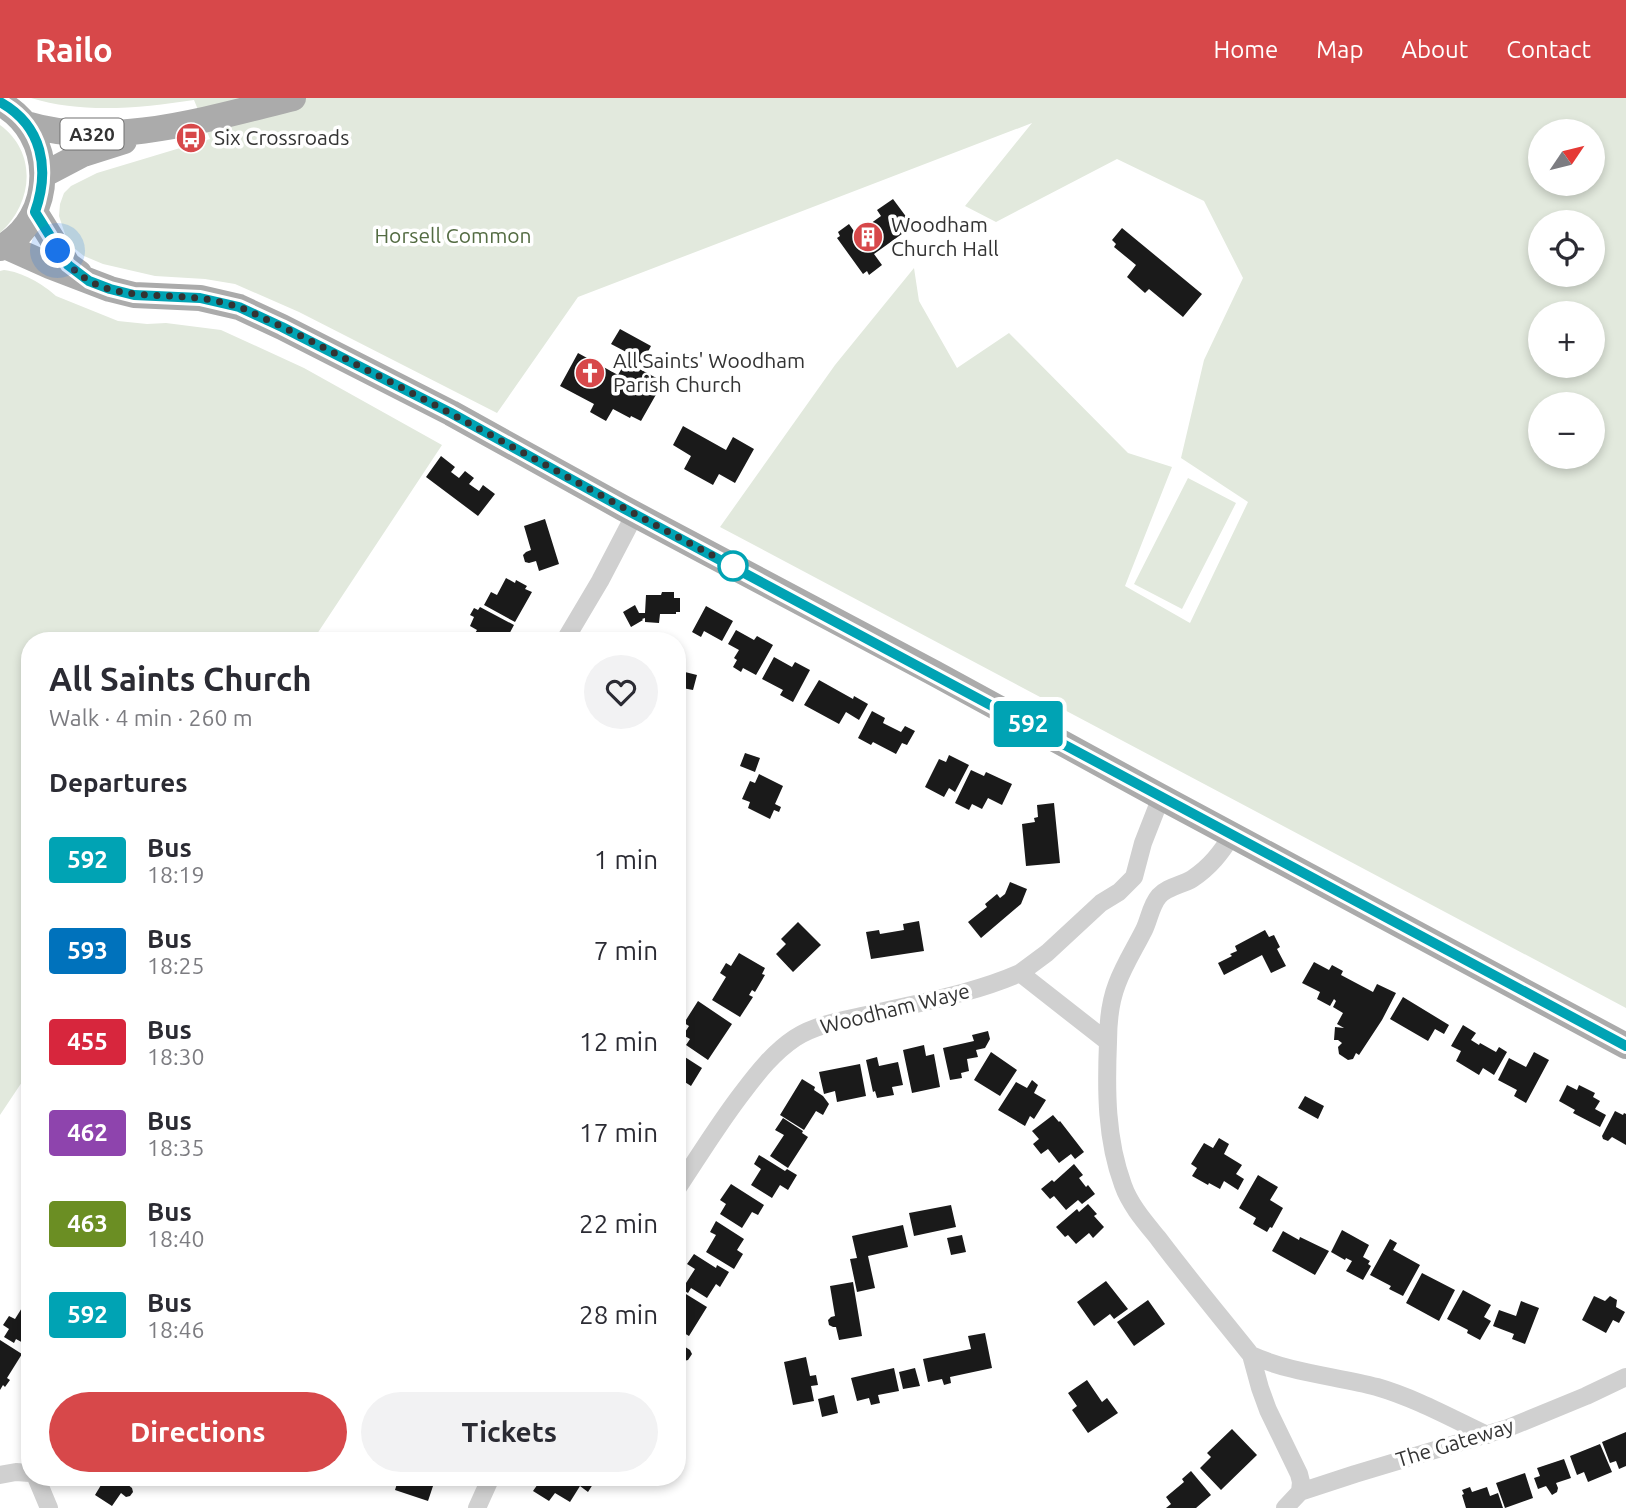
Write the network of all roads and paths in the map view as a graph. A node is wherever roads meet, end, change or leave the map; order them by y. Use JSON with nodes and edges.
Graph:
{"nodes":[{"id":1,"x":293,"y":98,"type":"edge"},
{"id":2,"x":0,"y":103,"type":"edge"},
{"id":3,"x":26,"y":124,"type":"junction"},
{"id":4,"x":158,"y":128,"type":"junction"},
{"id":5,"x":44,"y":175,"type":"junction"},
{"id":6,"x":35,"y":212,"type":"junction"},
{"id":7,"x":2,"y":247,"type":"edge"},
{"id":8,"x":89,"y":281,"type":"junction"},
{"id":9,"x":635,"y":514,"type":"junction"},
{"id":10,"x":570,"y":632,"type":"edge"},
{"id":11,"x":1161,"y":797,"type":"junction"},
{"id":12,"x":1232,"y":835,"type":"junction"},
{"id":13,"x":1134,"y":877,"type":"junction"},
{"id":14,"x":1160,"y":895,"type":"junction"},
{"id":15,"x":1020,"y":973,"type":"junction"},
{"id":16,"x":1108,"y":1042,"type":"junction"},
{"id":17,"x":1626,"y":1046,"type":"edge"},
{"id":18,"x":686,"y":1175,"type":"edge"},
{"id":19,"x":1251,"y":1356,"type":"junction"},
{"id":20,"x":1626,"y":1377,"type":"edge"},
{"id":21,"x":1487,"y":1435,"type":"junction"},
{"id":22,"x":21,"y":1472,"type":"edge"},
{"id":23,"x":0,"y":1475,"type":"edge"},
{"id":24,"x":40,"y":1486,"type":"edge"},
{"id":25,"x":487,"y":1486,"type":"edge"},
{"id":26,"x":1300,"y":1492,"type":"junction"},
{"id":27,"x":49,"y":1508,"type":"edge"},
{"id":28,"x":477,"y":1508,"type":"edge"},
{"id":29,"x":1285,"y":1508,"type":"edge"}],
"edges":[{"from":1,"to":4,"type":"main road","number":"A320"},
{"from":2,"to":3,"type":"main road"},
{"from":3,"to":4,"type":"main road","number":"A320"},
{"from":3,"to":5,"type":"main road"},
{"from":4,"to":5,"type":"main road","number":"A320"},
{"from":5,"to":6,"type":"main road"},
{"from":6,"to":7,"type":"main road"},
{"from":6,"to":8,"type":"main road"},
{"from":7,"to":8,"type":"main road"},
{"from":8,"to":9,"type":"main road"},
{"from":9,"to":10,"type":"street"},
{"from":9,"to":11,"type":"main road"},
{"from":11,"to":12,"type":"main road"},
{"from":11,"to":13,"type":"street"},
{"from":12,"to":14,"type":"street"},
{"from":12,"to":17,"type":"main road"},
{"from":13,"to":14,"type":"street"},
{"from":13,"to":15,"type":"street","name":"Woodham Waye"},
{"from":14,"to":16,"type":"street"},
{"from":15,"to":16,"type":"street"},
{"from":15,"to":18,"type":"street","name":"Woodham Waye"},
{"from":16,"to":19,"type":"street"},
{"from":19,"to":21,"type":"street"},
{"from":19,"to":26,"type":"street"},
{"from":20,"to":21,"type":"street","name":"The Gateway"},
{"from":21,"to":26,"type":"street","name":"The Gateway"},
{"from":22,"to":23,"type":"street"},
{"from":24,"to":27,"type":"street"},
{"from":25,"to":28,"type":"street"},
{"from":26,"to":29,"type":"street","name":"The Gateway"}]}
